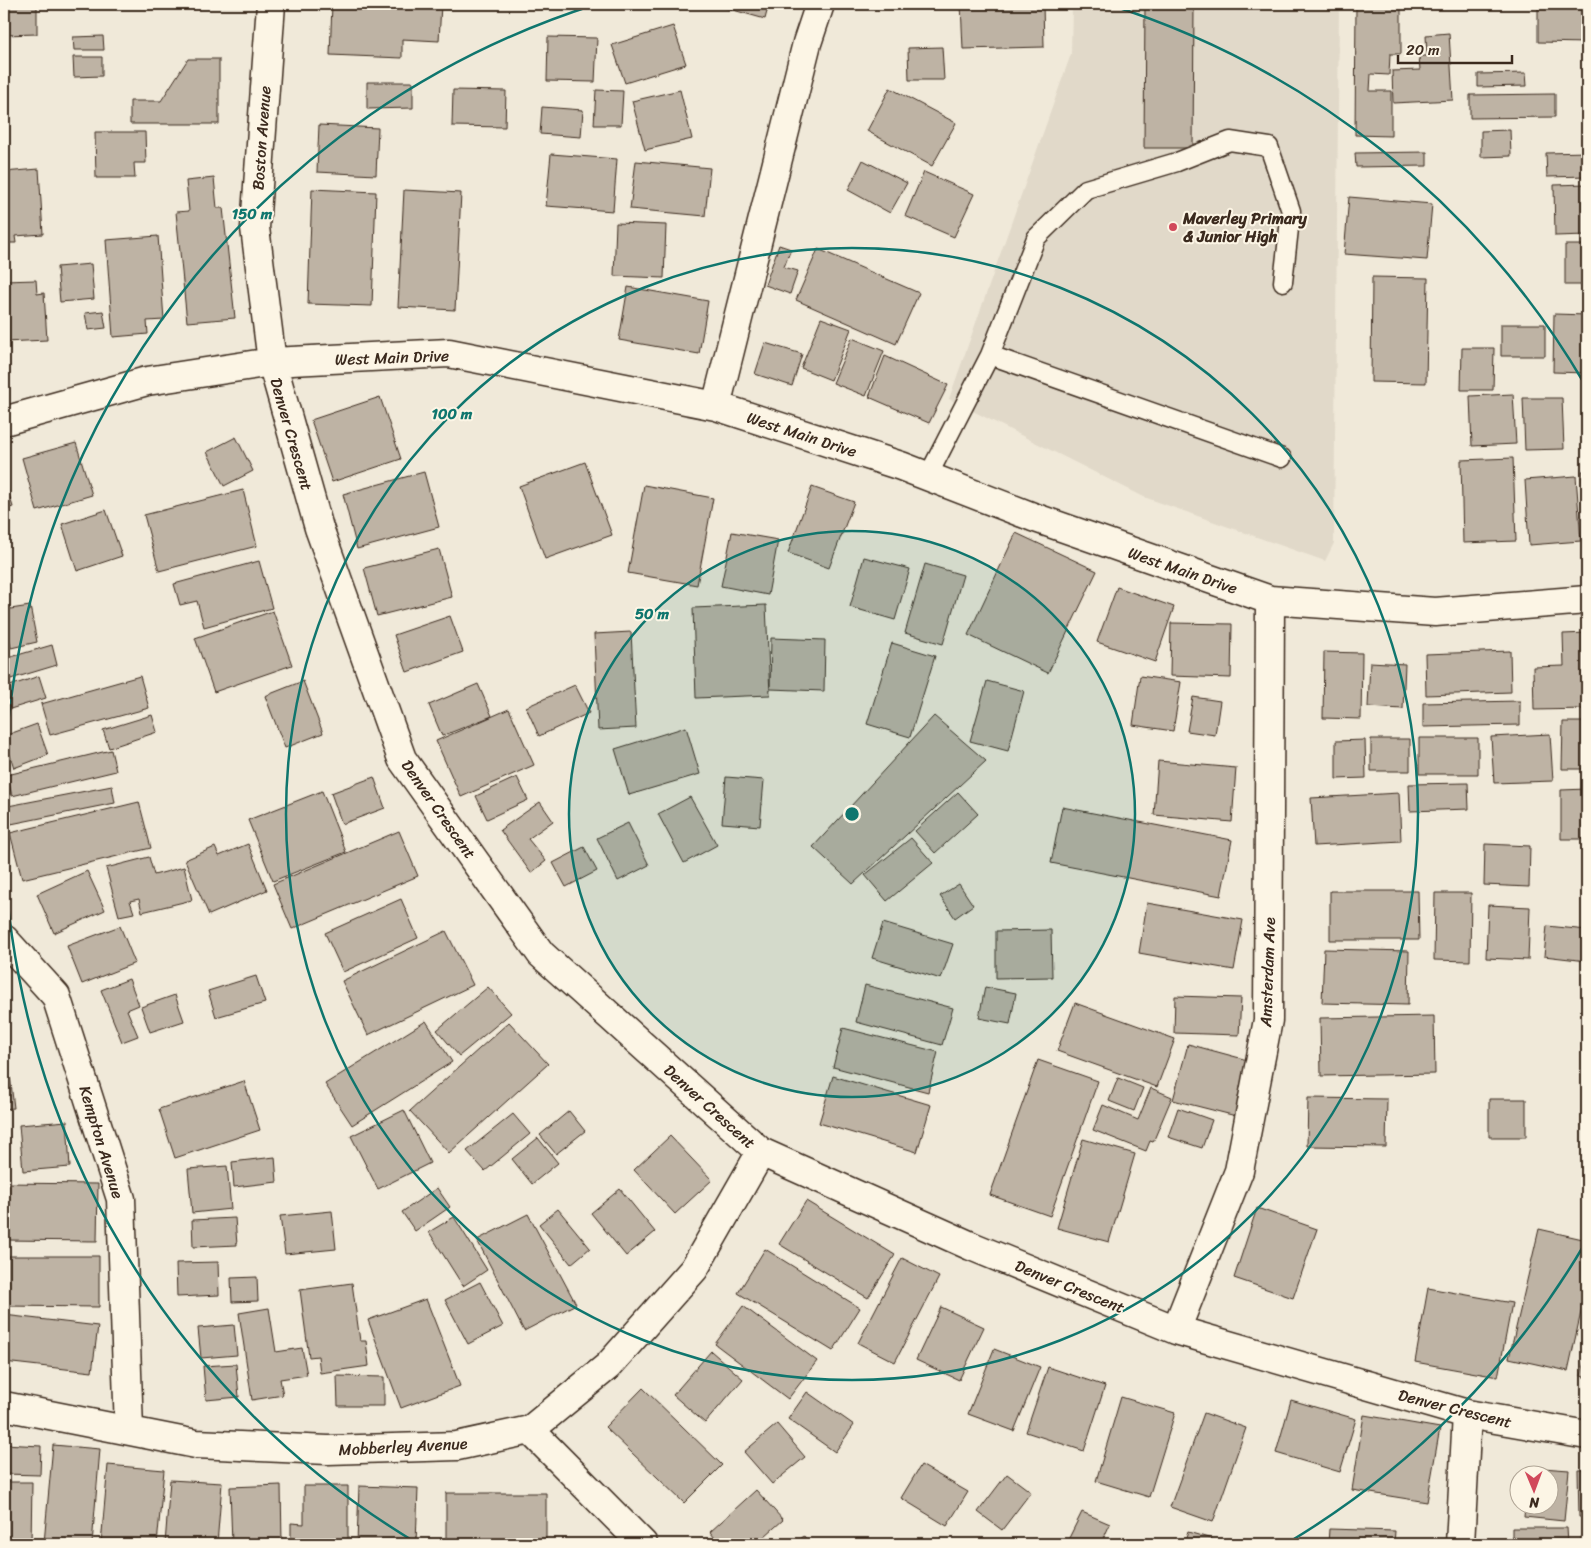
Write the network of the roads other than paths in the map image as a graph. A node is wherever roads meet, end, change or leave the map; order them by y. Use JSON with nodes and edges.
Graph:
{"nodes":[{"id":1,"x":270,"y":4,"type":"edge"},
{"id":2,"x":820,"y":4,"type":"edge"},
{"id":3,"x":1283,"y":282,"type":"dead end"},
{"id":4,"x":990,"y":354,"type":"junction"},
{"id":5,"x":272,"y":362,"type":"junction"},
{"id":6,"x":716,"y":406,"type":"junction"},
{"id":7,"x":4,"y":421,"type":"edge"},
{"id":8,"x":1282,"y":458,"type":"dead end"},
{"id":9,"x":928,"y":476,"type":"junction"},
{"id":10,"x":1270,"y":600,"type":"junction"},
{"id":11,"x":1587,"y":600,"type":"edge"},
{"id":12,"x":4,"y":939,"type":"edge"},
{"id":13,"x":761,"y":1152,"type":"junction"},
{"id":14,"x":1176,"y":1330,"type":"junction"},
{"id":15,"x":4,"y":1406,"type":"edge"},
{"id":16,"x":1467,"y":1414,"type":"junction"},
{"id":17,"x":129,"y":1430,"type":"junction"},
{"id":18,"x":530,"y":1430,"type":"junction"},
{"id":19,"x":1587,"y":1435,"type":"edge"},
{"id":20,"x":643,"y":1544,"type":"edge"},
{"id":21,"x":1460,"y":1544,"type":"edge"}],
"edges":[{"from":1,"to":5,"type":"street","name":"Boston Avenue"},
{"from":2,"to":6,"type":"street"},
{"from":3,"to":4,"type":"lane"},
{"from":4,"to":8,"type":"lane"},
{"from":4,"to":9,"type":"lane"},
{"from":5,"to":6,"type":"street","name":"West Main Drive"},
{"from":5,"to":7,"type":"street","name":"West Main Drive"},
{"from":5,"to":13,"type":"street","name":"Denver Crescent"},
{"from":6,"to":9,"type":"street","name":"West Main Drive"},
{"from":9,"to":10,"type":"street","name":"West Main Drive"},
{"from":10,"to":11,"type":"street","name":"West Main Drive"},
{"from":10,"to":14,"type":"street","name":"Amsterdam Ave"},
{"from":12,"to":17,"type":"street","name":"Kempton Avenue"},
{"from":13,"to":14,"type":"street","name":"Denver Crescent"},
{"from":13,"to":18,"type":"street","name":"Mobberley Avenue"},
{"from":14,"to":16,"type":"street","name":"Denver Crescent"},
{"from":15,"to":17,"type":"street","name":"Mobberley Avenue"},
{"from":16,"to":19,"type":"street","name":"Denver Crescent"},
{"from":16,"to":21,"type":"street"},
{"from":17,"to":18,"type":"street","name":"Mobberley Avenue"},
{"from":18,"to":20,"type":"street"}]}
